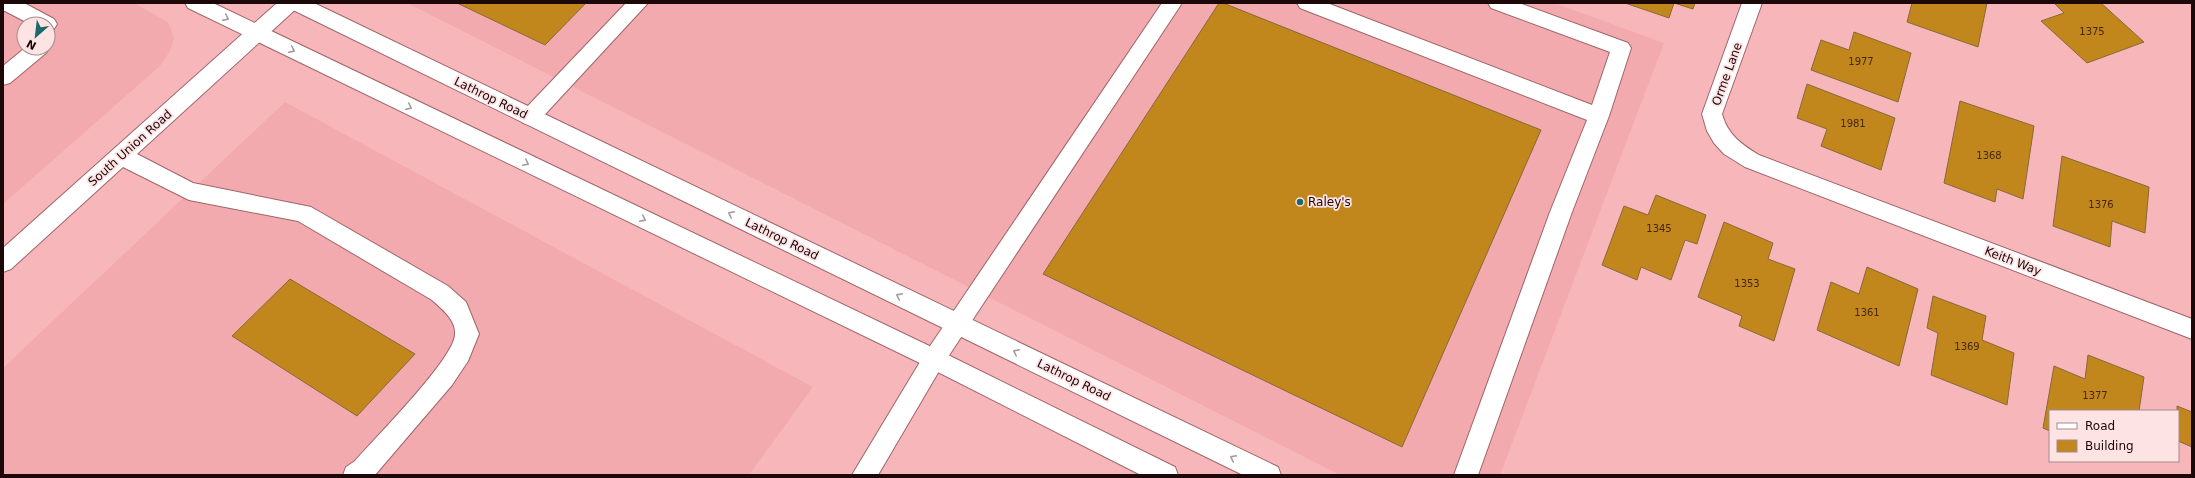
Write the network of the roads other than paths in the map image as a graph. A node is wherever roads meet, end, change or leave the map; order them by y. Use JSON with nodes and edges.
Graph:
{"nodes":[{"id":1,"x":8,"y":3,"type":"edge"},
{"id":2,"x":195,"y":3,"type":"edge"},
{"id":3,"x":290,"y":3,"type":"edge"},
{"id":4,"x":296,"y":3,"type":"edge"},
{"id":5,"x":638,"y":3,"type":"edge"},
{"id":6,"x":1172,"y":3,"type":"edge"},
{"id":7,"x":1307,"y":3,"type":"edge"},
{"id":8,"x":1498,"y":3,"type":"edge"},
{"id":9,"x":1752,"y":3,"type":"edge"},
{"id":10,"x":32,"y":16,"type":"edge"},
{"id":11,"x":256,"y":33,"type":"junction"},
{"id":12,"x":29,"y":56,"type":"edge"},
{"id":13,"x":3,"y":76,"type":"edge"},
{"id":14,"x":1599,"y":116,"type":"junction"},
{"id":15,"x":530,"y":117,"type":"junction"},
{"id":16,"x":121,"y":156,"type":"junction"},
{"id":17,"x":1833,"y":192,"type":"joint"},
{"id":18,"x":3,"y":262,"type":"edge"},
{"id":19,"x":958,"y":324,"type":"junction"},
{"id":20,"x":2192,"y":330,"type":"edge"},
{"id":21,"x":934,"y":359,"type":"junction"},
{"id":22,"x":355,"y":475,"type":"edge"},
{"id":23,"x":864,"y":475,"type":"edge"},
{"id":24,"x":1166,"y":475,"type":"edge"},
{"id":25,"x":1269,"y":475,"type":"edge"},
{"id":26,"x":1466,"y":475,"type":"edge"}],
"edges":[{"from":1,"to":10,"type":"main road"},
{"from":2,"to":11,"type":"main road","one_way":true},
{"from":3,"to":11,"type":"main road","name":"South Union Road"},
{"from":4,"to":15,"type":"main road","name":"Lathrop Road"},
{"from":5,"to":15,"type":"main road"},
{"from":6,"to":19,"type":"main road"},
{"from":7,"to":14,"type":"main road"},
{"from":8,"to":14,"type":"main road"},
{"from":9,"to":17,"type":"main road","name":"Orme Lane"},
{"from":11,"to":16,"type":"main road","name":"South Union Road"},
{"from":11,"to":21,"type":"main road","one_way":true},
{"from":12,"to":13,"type":"main road"},
{"from":14,"to":26,"type":"main road"},
{"from":19,"to":15,"type":"main road","name":"Lathrop Road","one_way":true},
{"from":16,"to":18,"type":"main road","name":"South Union Road"},
{"from":16,"to":22,"type":"main road"},
{"from":17,"to":20,"type":"main road","name":"Keith Way"},
{"from":19,"to":21,"type":"main road"},
{"from":25,"to":19,"type":"main road","name":"Lathrop Road","one_way":true},
{"from":21,"to":23,"type":"main road"},
{"from":21,"to":24,"type":"main road"}]}
